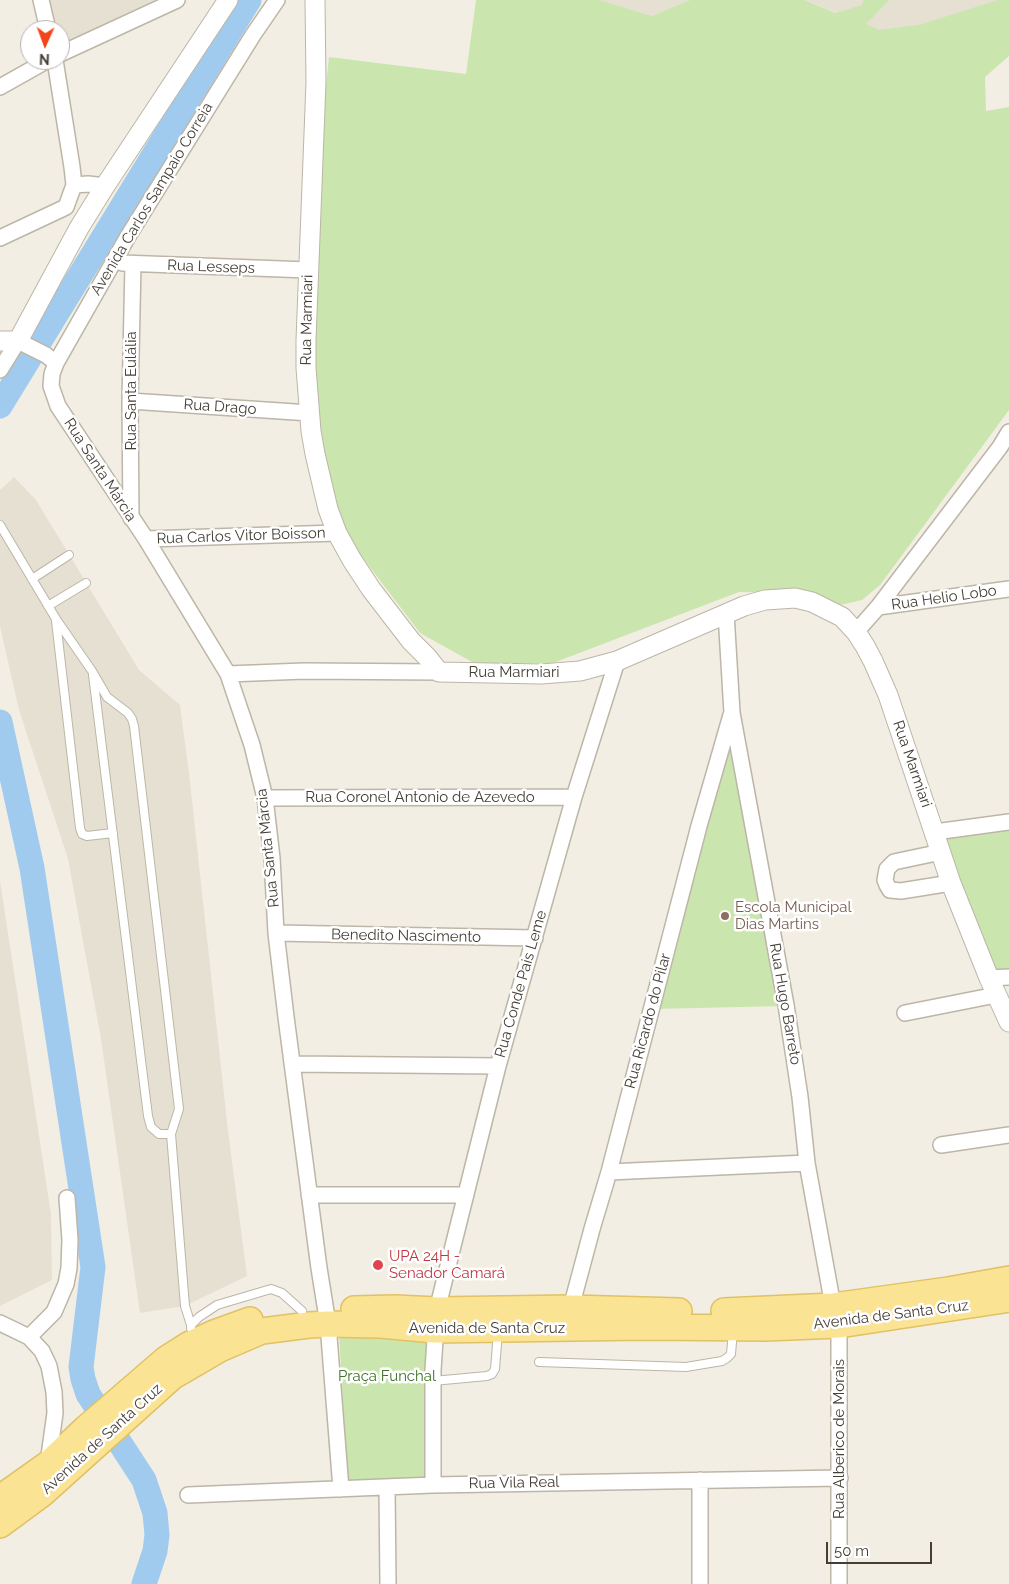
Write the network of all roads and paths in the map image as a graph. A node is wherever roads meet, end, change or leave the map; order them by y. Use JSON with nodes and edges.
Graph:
{"nodes":[{"id":1,"x":41,"y":0,"type":"edge"},
{"id":2,"x":176,"y":0,"type":"edge"},
{"id":3,"x":228,"y":0,"type":"edge"},
{"id":4,"x":277,"y":0,"type":"edge"},
{"id":5,"x":315,"y":0,"type":"edge"},
{"id":6,"x":46,"y":20,"type":"edge"},
{"id":7,"x":70,"y":49,"type":"edge"},
{"id":8,"x":30,"y":70,"type":"edge"},
{"id":9,"x":57,"y":70,"type":"edge"},
{"id":10,"x":0,"y":87,"type":"edge"},
{"id":11,"x":74,"y":185,"type":"junction"},
{"id":12,"x":104,"y":186,"type":"junction"},
{"id":13,"x":66,"y":207,"type":"junction"},
{"id":14,"x":79,"y":228,"type":"junction"},
{"id":15,"x":0,"y":238,"type":"edge"},
{"id":16,"x":114,"y":262,"type":"junction"},
{"id":17,"x":133,"y":264,"type":"junction"},
{"id":18,"x":308,"y":270,"type":"junction"},
{"id":19,"x":14,"y":342,"type":"edge"},
{"id":20,"x":51,"y":359,"type":"junction"},
{"id":21,"x":0,"y":370,"type":"edge"},
{"id":22,"x":130,"y":401,"type":"junction"},
{"id":23,"x":58,"y":406,"type":"joint"},
{"id":24,"x":310,"y":413,"type":"junction"},
{"id":25,"x":1009,"y":432,"type":"edge"},
{"id":26,"x":1004,"y":447,"type":"edge"},
{"id":27,"x":131,"y":518,"type":"junction"},
{"id":28,"x":0,"y":525,"type":"edge"},
{"id":29,"x":337,"y":533,"type":"junction"},
{"id":30,"x":146,"y":539,"type":"junction"},
{"id":31,"x":69,"y":555,"type":"dead end"},
{"id":32,"x":32,"y":579,"type":"junction"},
{"id":33,"x":86,"y":583,"type":"dead end"},
{"id":34,"x":1009,"y":589,"type":"edge"},
{"id":35,"x":48,"y":606,"type":"junction"},
{"id":36,"x":878,"y":607,"type":"junction"},
{"id":37,"x":726,"y":614,"type":"junction"},
{"id":38,"x":56,"y":619,"type":"junction"},
{"id":39,"x":856,"y":632,"type":"junction"},
{"id":40,"x":617,"y":661,"type":"junction"},
{"id":41,"x":92,"y":671,"type":"junction"},
{"id":42,"x":440,"y":672,"type":"junction"},
{"id":43,"x":228,"y":674,"type":"junction"},
{"id":44,"x":732,"y":713,"type":"junction"},
{"id":45,"x":574,"y":797,"type":"junction"},
{"id":46,"x":265,"y":798,"type":"junction"},
{"id":47,"x":1009,"y":822,"type":"edge"},
{"id":48,"x":935,"y":832,"type":"junction"},
{"id":49,"x":112,"y":834,"type":"junction"},
{"id":50,"x":941,"y":852,"type":"junction"},
{"id":51,"x":951,"y":882,"type":"junction"},
{"id":52,"x":276,"y":933,"type":"junction"},
{"id":53,"x":535,"y":938,"type":"junction"},
{"id":54,"x":1009,"y":977,"type":"edge"},
{"id":55,"x":993,"y":987,"type":"junction"},
{"id":56,"x":905,"y":1013,"type":"dead end"},
{"id":57,"x":1009,"y":1022,"type":"edge"},
{"id":58,"x":293,"y":1064,"type":"junction"},
{"id":59,"x":498,"y":1066,"type":"junction"},
{"id":60,"x":171,"y":1134,"type":"junction"},
{"id":61,"x":1009,"y":1135,"type":"edge"},
{"id":62,"x":941,"y":1145,"type":"dead end"},
{"id":63,"x":808,"y":1163,"type":"junction"},
{"id":64,"x":609,"y":1172,"type":"junction"},
{"id":65,"x":309,"y":1195,"type":"junction"},
{"id":66,"x":466,"y":1195,"type":"junction"},
{"id":67,"x":67,"y":1198,"type":"dead end"},
{"id":68,"x":1009,"y":1279,"type":"edge"},
{"id":69,"x":1009,"y":1299,"type":"edge"},
{"id":70,"x":319,"y":1315,"type":"junction"},
{"id":71,"x":836,"y":1315,"type":"junction"},
{"id":72,"x":568,"y":1319,"type":"junction"},
{"id":73,"x":436,"y":1320,"type":"junction"},
{"id":74,"x":0,"y":1323,"type":"edge"},
{"id":75,"x":733,"y":1328,"type":"junction"},
{"id":76,"x":498,"y":1329,"type":"junction"},
{"id":77,"x":190,"y":1335,"type":"junction"},
{"id":78,"x":29,"y":1337,"type":"junction"},
{"id":79,"x":539,"y":1362,"type":"dead end"},
{"id":80,"x":433,"y":1381,"type":"junction"},
{"id":81,"x":122,"y":1409,"type":"junction"},
{"id":82,"x":93,"y":1435,"type":"junction"},
{"id":83,"x":48,"y":1464,"type":"junction"},
{"id":84,"x":840,"y":1478,"type":"junction"},
{"id":85,"x":700,"y":1480,"type":"junction"},
{"id":86,"x":433,"y":1485,"type":"junction"},
{"id":87,"x":387,"y":1487,"type":"junction"},
{"id":88,"x":341,"y":1489,"type":"junction"},
{"id":89,"x":188,"y":1495,"type":"dead end"},
{"id":90,"x":0,"y":1498,"type":"edge"},
{"id":91,"x":0,"y":1525,"type":"edge"},
{"id":92,"x":388,"y":1584,"type":"edge"},
{"id":93,"x":700,"y":1584,"type":"edge"},
{"id":94,"x":839,"y":1584,"type":"edge"}],
"edges":[{"from":1,"to":6,"type":"street"},
{"from":2,"to":7,"type":"street"},
{"from":3,"to":12,"type":"street"},
{"from":4,"to":16,"type":"street","name":"Avenida Carlos Sampaio Correia"},
{"from":5,"to":18,"type":"street","name":"Rua Marmiari"},
{"from":8,"to":10,"type":"street"},
{"from":9,"to":11,"type":"street"},
{"from":11,"to":12,"type":"street"},
{"from":11,"to":13,"type":"street"},
{"from":12,"to":14,"type":"street"},
{"from":13,"to":14,"type":"street"},
{"from":13,"to":15,"type":"street"},
{"from":14,"to":19,"type":"street"},
{"from":16,"to":17,"type":"street","name":"Rua Lesseps"},
{"from":16,"to":20,"type":"street","name":"Avenida Carlos Sampaio Correia"},
{"from":17,"to":18,"type":"street","name":"Rua Lesseps"},
{"from":17,"to":22,"type":"street","name":"Rua Santa Eulália"},
{"from":18,"to":24,"type":"street","name":"Rua Marmiari"},
{"from":19,"to":20,"type":"street"},
{"from":19,"to":21,"type":"street"},
{"from":20,"to":23,"type":"street","name":"Avenida Carlos Sampaio Correia"},
{"from":22,"to":24,"type":"street","name":"Rua Drago"},
{"from":22,"to":27,"type":"street","name":"Rua Santa Eulália"},
{"from":23,"to":27,"type":"street","name":"Rua Santa Márcia"},
{"from":24,"to":29,"type":"street","name":"Rua Marmiari"},
{"from":25,"to":26,"type":"street"},
{"from":26,"to":36,"type":"street"},
{"from":27,"to":30,"type":"street","name":"Rua Santa Márcia"},
{"from":28,"to":32,"type":"lane"},
{"from":29,"to":30,"type":"street","name":"Rua Carlos Vitor Boisson"},
{"from":29,"to":42,"type":"street","name":"Rua Marmiari"},
{"from":30,"to":43,"type":"street","name":"Rua Santa Márcia"},
{"from":31,"to":32,"type":"lane"},
{"from":32,"to":35,"type":"lane"},
{"from":33,"to":35,"type":"lane"},
{"from":34,"to":36,"type":"street","name":"Rua Helio Lobo"},
{"from":35,"to":38,"type":"lane"},
{"from":36,"to":39,"type":"street"},
{"from":37,"to":39,"type":"street","name":"Rua Marmiari"},
{"from":37,"to":40,"type":"street","name":"Rua Marmiari"},
{"from":37,"to":44,"type":"street","name":"Rua Hugo Barreto"},
{"from":38,"to":41,"type":"lane"},
{"from":38,"to":49,"type":"lane"},
{"from":39,"to":48,"type":"street","name":"Rua Marmiari"},
{"from":40,"to":42,"type":"street","name":"Rua Marmiari"},
{"from":40,"to":45,"type":"street","name":"Rua Conde Pais Leme"},
{"from":41,"to":49,"type":"lane"},
{"from":41,"to":60,"type":"lane"},
{"from":42,"to":43,"type":"street"},
{"from":43,"to":46,"type":"street","name":"Rua Santa Márcia"},
{"from":44,"to":63,"type":"street","name":"Rua Hugo Barreto"},
{"from":44,"to":64,"type":"street","name":"Rua Ricardo do Pilar"},
{"from":45,"to":46,"type":"street","name":"Rua Coronel Antonio de Azevedo"},
{"from":45,"to":53,"type":"street","name":"Rua Conde Pais Leme"},
{"from":46,"to":52,"type":"street","name":"Rua Santa Márcia"},
{"from":47,"to":48,"type":"street"},
{"from":48,"to":50,"type":"street","name":"Rua Marmiari"},
{"from":49,"to":60,"type":"lane"},
{"from":50,"to":51,"type":"street","name":"Rua Marmiari"},
{"from":50,"to":51,"type":"street"},
{"from":51,"to":55,"type":"street","name":"Rua Marmiari"},
{"from":52,"to":53,"type":"street","name":"Benedito Nascimento"},
{"from":52,"to":58,"type":"street","name":"Rua Santa Márcia"},
{"from":53,"to":59,"type":"street","name":"Rua Conde Pais Leme"},
{"from":54,"to":55,"type":"street"},
{"from":55,"to":56,"type":"street"},
{"from":55,"to":57,"type":"street","name":"Rua Marmiari"},
{"from":58,"to":59,"type":"street"},
{"from":58,"to":65,"type":"street","name":"Rua Santa Márcia"},
{"from":59,"to":66,"type":"street","name":"Rua Conde Pais Leme"},
{"from":60,"to":77,"type":"lane"},
{"from":61,"to":62,"type":"street"},
{"from":63,"to":64,"type":"street"},
{"from":63,"to":71,"type":"street","name":"Rua Hugo Barreto"},
{"from":64,"to":72,"type":"street","name":"Rua Ricardo do Pilar"},
{"from":65,"to":66,"type":"street"},
{"from":65,"to":70,"type":"street","name":"Rua Santa Márcia"},
{"from":66,"to":73,"type":"street","name":"Rua Conde Pais Leme"},
{"from":67,"to":78,"type":"street"},
{"from":68,"to":71,"type":"main road","name":"Avenida de Santa Cruz"},
{"from":69,"to":71,"type":"main road","name":"Avenida de Santa Cruz"},
{"from":70,"to":73,"type":"main road","name":"Avenida de Santa Cruz"},
{"from":70,"to":77,"type":"main road","name":"Avenida de Santa Cruz"},
{"from":70,"to":81,"type":"main road","name":"Avenida de Santa Cruz"},
{"from":70,"to":88,"type":"street"},
{"from":71,"to":72,"type":"main road","name":"Avenida de Santa Cruz"},
{"from":71,"to":75,"type":"main road","name":"Avenida de Santa Cruz"},
{"from":71,"to":84,"type":"street","name":"Rua Alberico de Morais"},
{"from":72,"to":73,"type":"main road","name":"Avenida de Santa Cruz"},
{"from":72,"to":75,"type":"main road","name":"Avenida de Santa Cruz"},
{"from":72,"to":76,"type":"main road","name":"Avenida de Santa Cruz"},
{"from":73,"to":76,"type":"main road","name":"Avenida de Santa Cruz"},
{"from":73,"to":80,"type":"street"},
{"from":74,"to":78,"type":"street"},
{"from":75,"to":79,"type":"lane"},
{"from":76,"to":80,"type":"lane"},
{"from":77,"to":81,"type":"main road","name":"Avenida de Santa Cruz"},
{"from":78,"to":83,"type":"street"},
{"from":80,"to":86,"type":"street"},
{"from":81,"to":82,"type":"main road","name":"Avenida de Santa Cruz"},
{"from":82,"to":83,"type":"main road","name":"Avenida de Santa Cruz"},
{"from":82,"to":91,"type":"main road","name":"Avenida de Santa Cruz"},
{"from":83,"to":90,"type":"main road","name":"Avenida de Santa Cruz"},
{"from":84,"to":85,"type":"street","name":"Rua Vila Real"},
{"from":84,"to":94,"type":"street","name":"Rua Alberico de Morais"},
{"from":85,"to":86,"type":"street","name":"Rua Vila Real"},
{"from":85,"to":93,"type":"street"},
{"from":86,"to":87,"type":"street","name":"Rua Vila Real"},
{"from":87,"to":88,"type":"street","name":"Rua Vila Real"},
{"from":87,"to":92,"type":"street"},
{"from":88,"to":89,"type":"street","name":"Rua Vila Real"}]}
